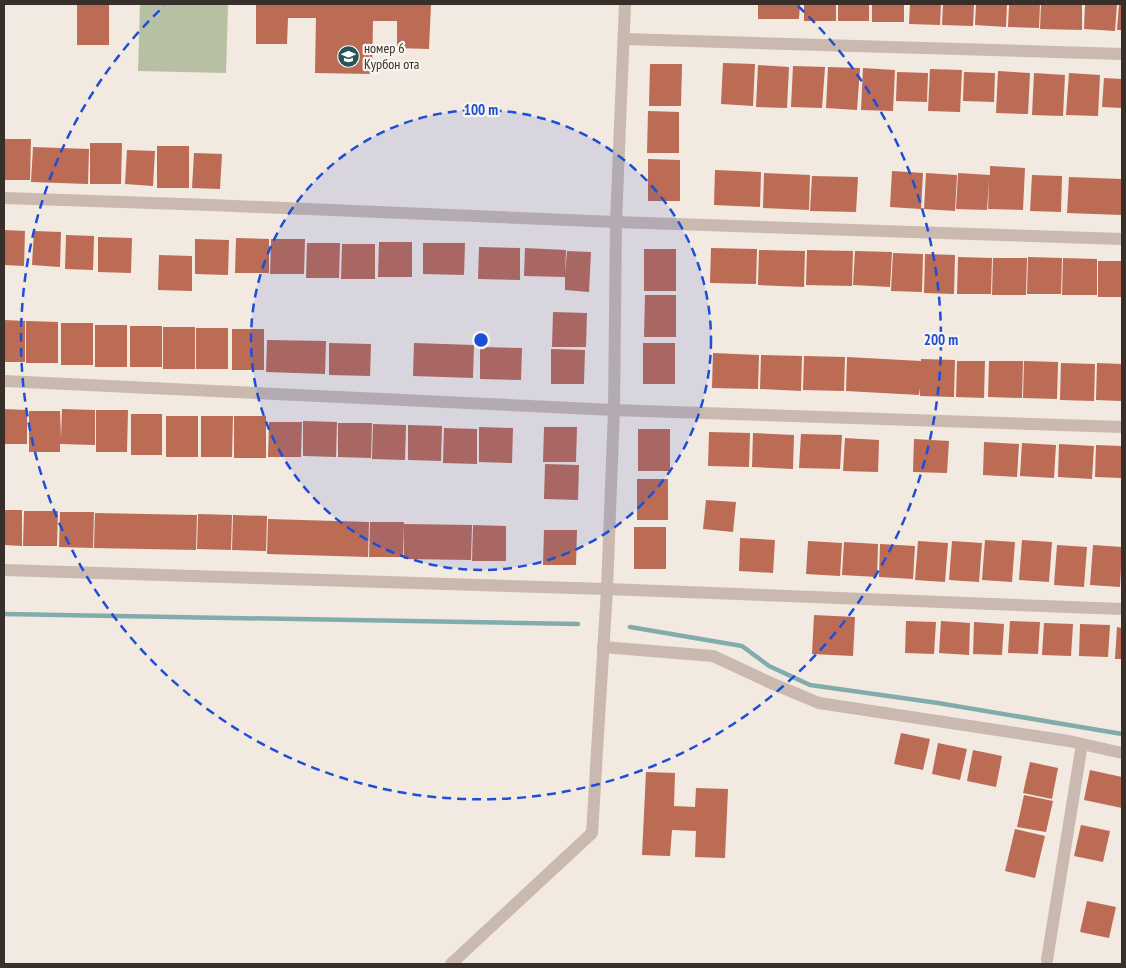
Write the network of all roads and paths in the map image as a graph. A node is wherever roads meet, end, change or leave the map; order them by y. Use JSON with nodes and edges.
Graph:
{"nodes":[{"id":1,"x":625,"y":4,"type":"edge"},
{"id":2,"x":624,"y":39,"type":"junction"},
{"id":3,"x":1122,"y":54,"type":"edge"},
{"id":4,"x":4,"y":198,"type":"edge"},
{"id":5,"x":616,"y":222,"type":"junction"},
{"id":6,"x":1122,"y":239,"type":"edge"},
{"id":7,"x":4,"y":382,"type":"edge"},
{"id":8,"x":614,"y":410,"type":"junction"},
{"id":9,"x":1122,"y":427,"type":"edge"},
{"id":10,"x":4,"y":570,"type":"edge"},
{"id":11,"x":607,"y":589,"type":"junction"},
{"id":12,"x":1122,"y":609,"type":"edge"},
{"id":13,"x":603,"y":647,"type":"junction"},
{"id":14,"x":1082,"y":744,"type":"junction"},
{"id":15,"x":1122,"y":753,"type":"edge"},
{"id":16,"x":1047,"y":960,"type":"dead end"},
{"id":17,"x":450,"y":964,"type":"edge"}],
"edges":[{"from":1,"to":2,"type":"street"},
{"from":2,"to":3,"type":"street"},
{"from":2,"to":5,"type":"street"},
{"from":4,"to":5,"type":"street"},
{"from":5,"to":6,"type":"street"},
{"from":5,"to":8,"type":"street"},
{"from":7,"to":8,"type":"street"},
{"from":8,"to":9,"type":"street"},
{"from":8,"to":11,"type":"street"},
{"from":10,"to":11,"type":"street"},
{"from":11,"to":12,"type":"street"},
{"from":11,"to":13,"type":"street"},
{"from":13,"to":14,"type":"street"},
{"from":13,"to":17,"type":"street"},
{"from":14,"to":15,"type":"street"},
{"from":14,"to":16,"type":"street"}]}
